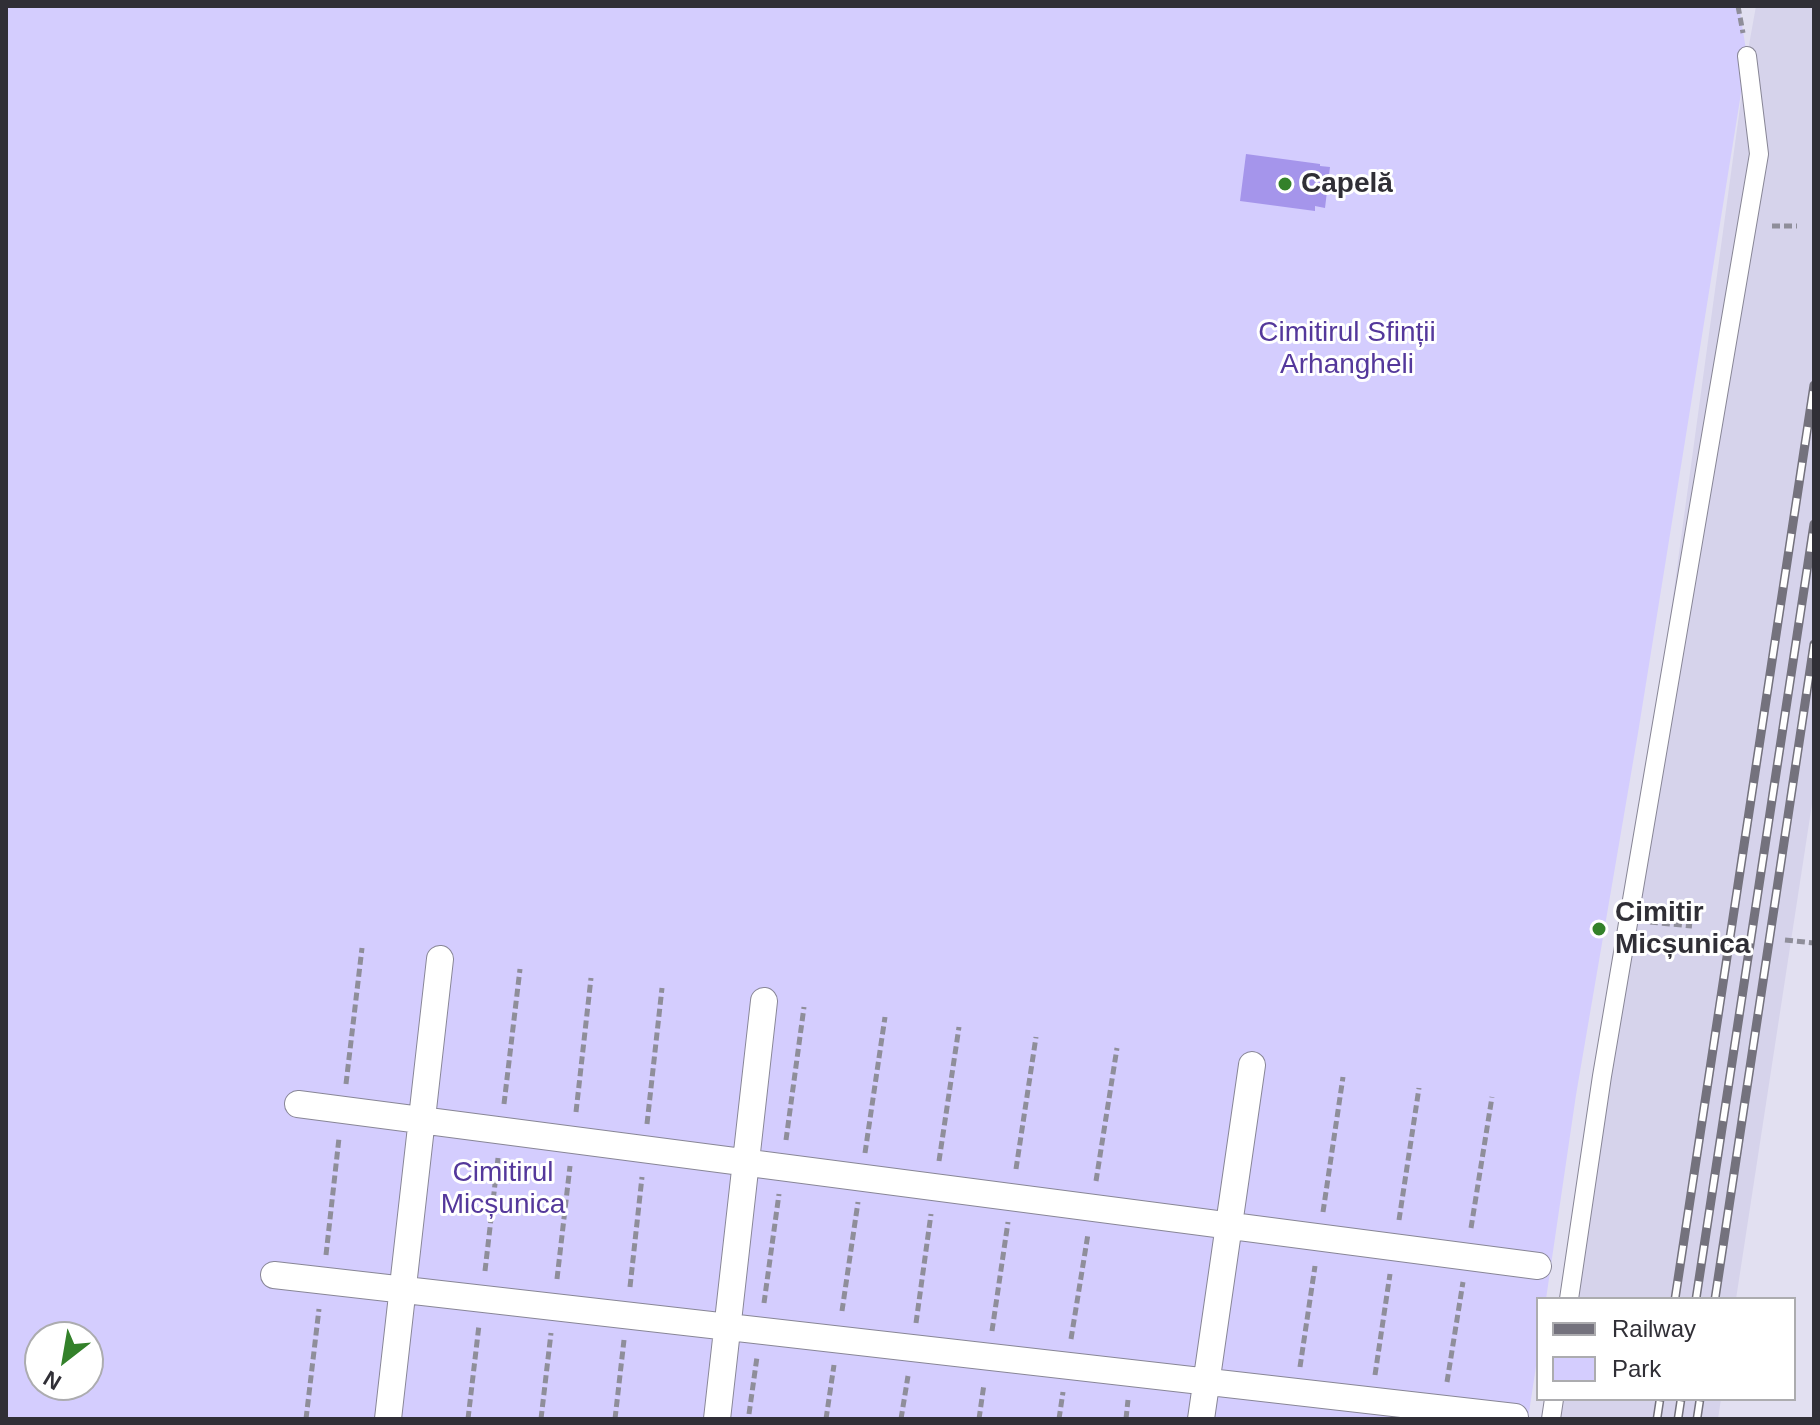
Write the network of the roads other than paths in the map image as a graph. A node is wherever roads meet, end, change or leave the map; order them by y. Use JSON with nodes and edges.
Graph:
{"nodes":[{"id":1,"x":1747,"y":56,"type":"dead end"},
{"id":2,"x":440,"y":959,"type":"dead end"},
{"id":3,"x":764,"y":1001,"type":"dead end"},
{"id":4,"x":1252,"y":1065,"type":"dead end"},
{"id":5,"x":298,"y":1104,"type":"dead end"},
{"id":6,"x":422,"y":1119,"type":"junction"},
{"id":7,"x":746,"y":1162,"type":"junction"},
{"id":8,"x":1229,"y":1226,"type":"junction"},
{"id":9,"x":1538,"y":1266,"type":"dead end"},
{"id":10,"x":274,"y":1275,"type":"dead end"},
{"id":11,"x":403,"y":1289,"type":"junction"},
{"id":12,"x":1569,"y":1297,"type":"edge"},
{"id":13,"x":728,"y":1327,"type":"junction"},
{"id":14,"x":1207,"y":1382,"type":"junction"},
{"id":15,"x":1515,"y":1417,"type":"edge"},
{"id":16,"x":388,"y":1419,"type":"edge"},
{"id":17,"x":717,"y":1419,"type":"edge"},
{"id":18,"x":1201,"y":1419,"type":"edge"}],
"edges":[{"from":1,"to":12,"type":"lane"},
{"from":2,"to":6,"type":"street"},
{"from":3,"to":7,"type":"street"},
{"from":4,"to":8,"type":"street"},
{"from":5,"to":6,"type":"street"},
{"from":6,"to":7,"type":"street"},
{"from":6,"to":11,"type":"street"},
{"from":7,"to":8,"type":"street"},
{"from":7,"to":13,"type":"street"},
{"from":8,"to":9,"type":"street"},
{"from":8,"to":14,"type":"street"},
{"from":10,"to":11,"type":"street"},
{"from":11,"to":13,"type":"street"},
{"from":11,"to":16,"type":"street"},
{"from":13,"to":14,"type":"street"},
{"from":13,"to":17,"type":"street"},
{"from":14,"to":15,"type":"street"},
{"from":14,"to":18,"type":"street"}]}
